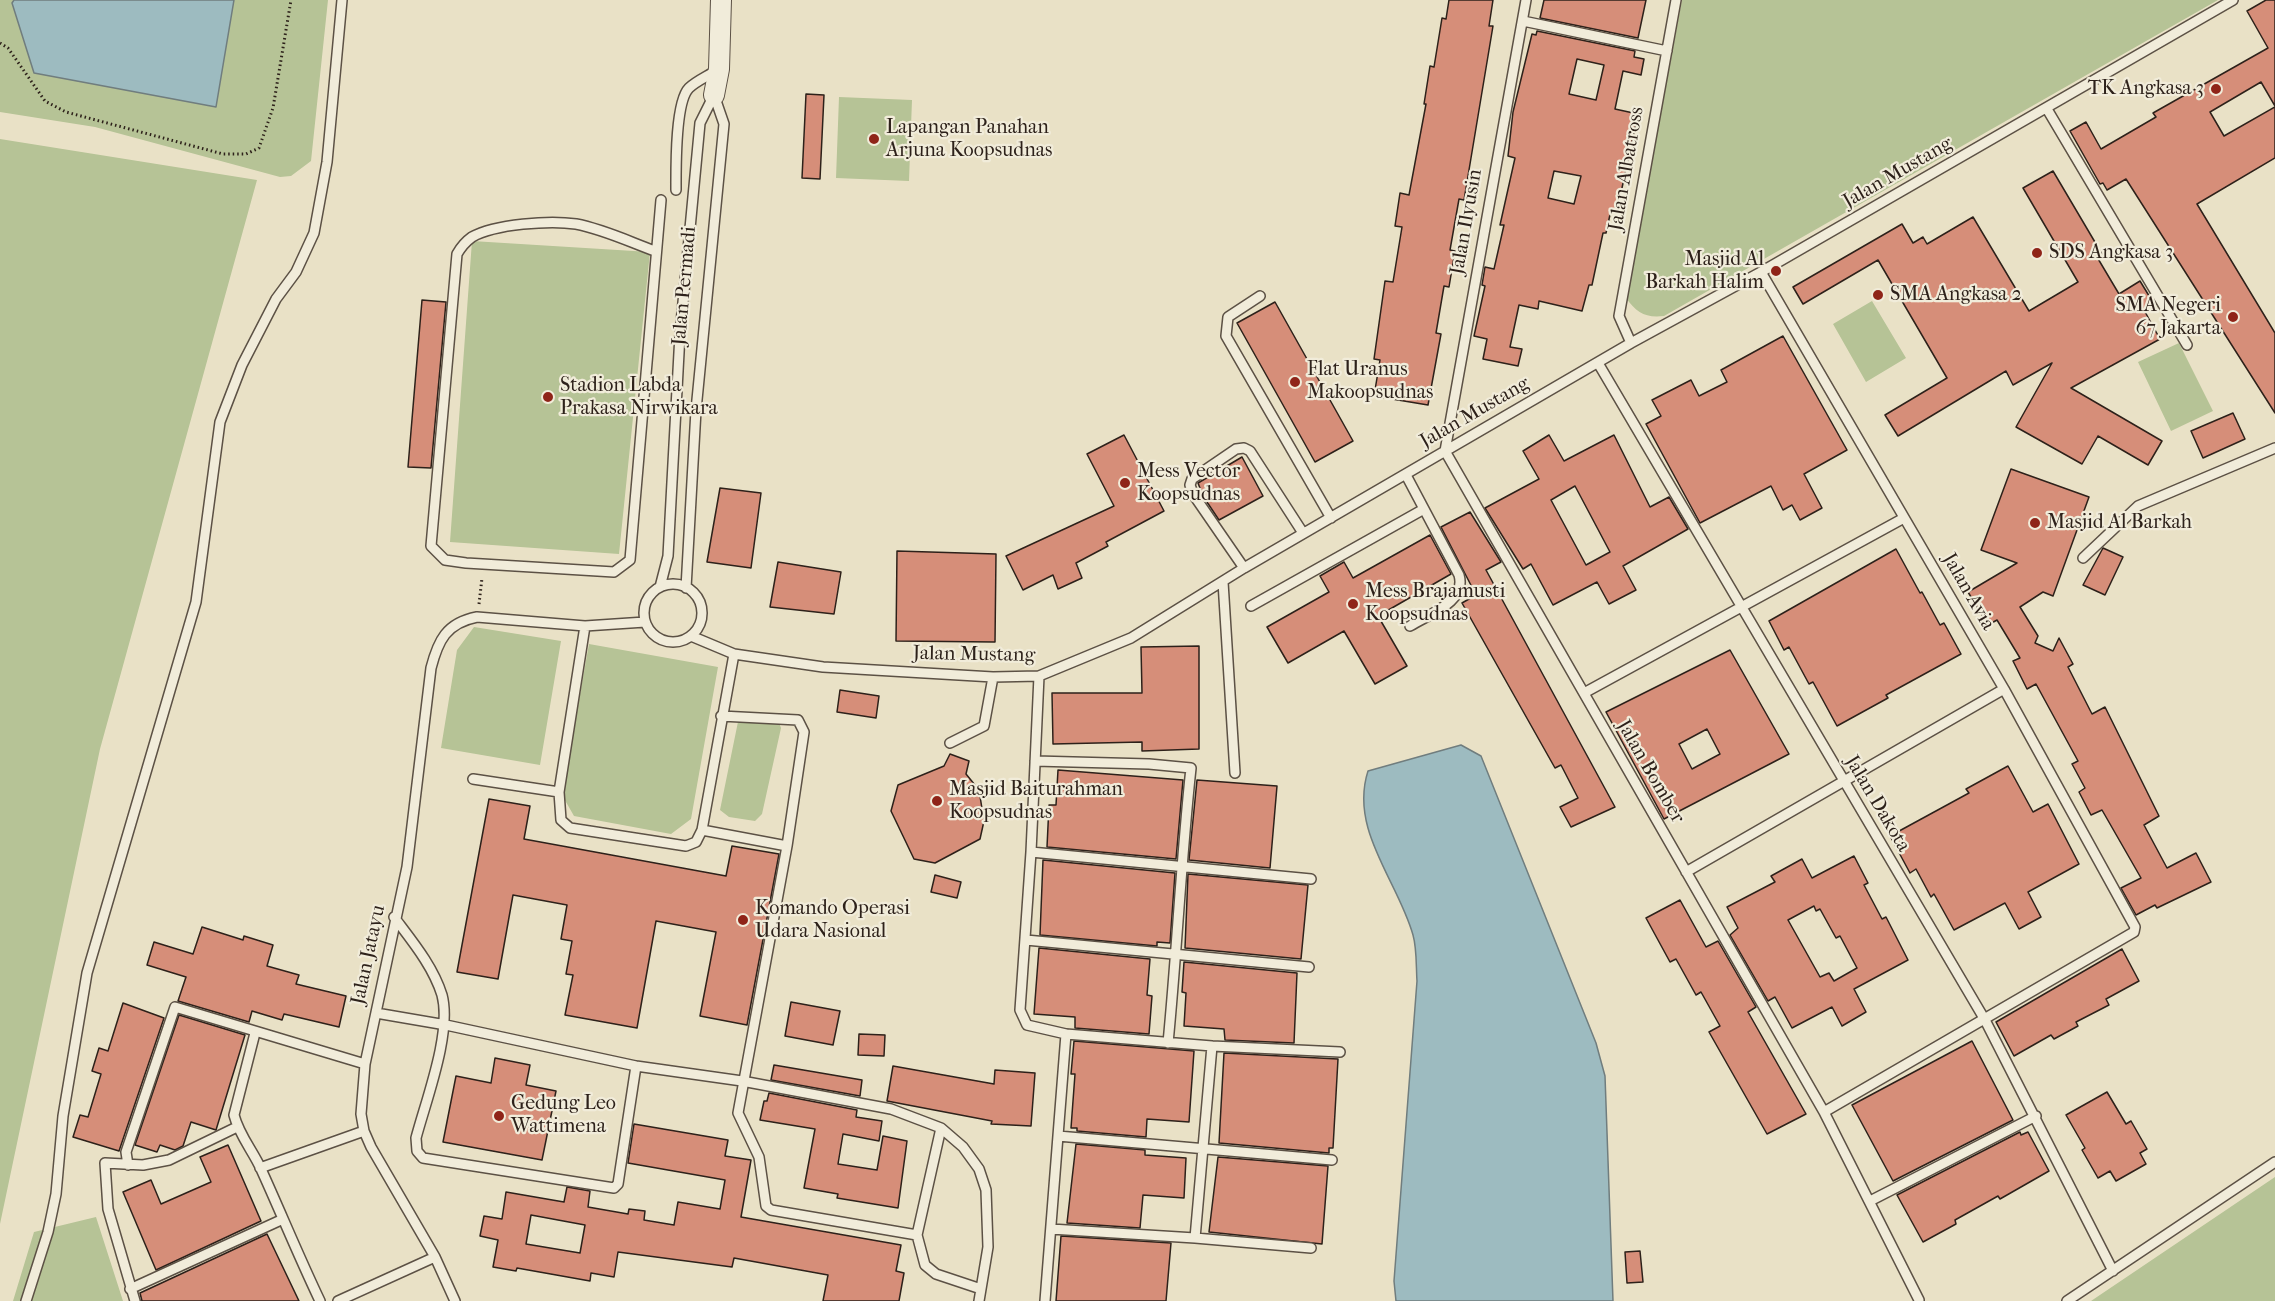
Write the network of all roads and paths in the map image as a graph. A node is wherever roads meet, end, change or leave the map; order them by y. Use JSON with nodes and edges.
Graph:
{"nodes":[{"id":1,"x":291,"y":0,"type":"edge"},
{"id":2,"x":342,"y":0,"type":"edge"},
{"id":3,"x":721,"y":0,"type":"edge"},
{"id":4,"x":1526,"y":0,"type":"edge"},
{"id":5,"x":1676,"y":0,"type":"edge"},
{"id":6,"x":2233,"y":0,"type":"edge"},
{"id":7,"x":1523,"y":21,"type":"junction"},
{"id":8,"x":0,"y":44,"type":"edge"},
{"id":9,"x":1667,"y":51,"type":"junction"},
{"id":10,"x":719,"y":69,"type":"junction"},
{"id":11,"x":714,"y":95,"type":"junction"},
{"id":12,"x":2048,"y":109,"type":"junction"},
{"id":13,"x":676,"y":190,"type":"dead end"},
{"id":14,"x":661,"y":200,"type":"dead end"},
{"id":15,"x":655,"y":251,"type":"junction"},
{"id":16,"x":1761,"y":272,"type":"junction"},
{"id":17,"x":1260,"y":296,"type":"dead end"},
{"id":18,"x":1631,"y":343,"type":"junction"},
{"id":19,"x":2187,"y":345,"type":"dead end"},
{"id":20,"x":1598,"y":363,"type":"junction"},
{"id":21,"x":2275,"y":448,"type":"edge"},
{"id":22,"x":1445,"y":451,"type":"junction"},
{"id":23,"x":1406,"y":475,"type":"junction"},
{"id":24,"x":1424,"y":509,"type":"junction"},
{"id":25,"x":1331,"y":518,"type":"junction"},
{"id":26,"x":1904,"y":518,"type":"junction"},
{"id":27,"x":1303,"y":533,"type":"junction"},
{"id":28,"x":2083,"y":558,"type":"dead end"},
{"id":29,"x":484,"y":564,"type":"junction"},
{"id":30,"x":1244,"y":568,"type":"junction"},
{"id":31,"x":1223,"y":582,"type":"junction"},
{"id":32,"x":660,"y":587,"type":"junction"},
{"id":33,"x":686,"y":588,"type":"junction"},
{"id":34,"x":1251,"y":606,"type":"dead end"},
{"id":35,"x":1740,"y":606,"type":"junction"},
{"id":36,"x":477,"y":617,"type":"junction"},
{"id":37,"x":645,"y":622,"type":"junction"},
{"id":38,"x":585,"y":626,"type":"junction"},
{"id":39,"x":1410,"y":626,"type":"dead end"},
{"id":40,"x":691,"y":636,"type":"junction"},
{"id":41,"x":734,"y":654,"type":"junction"},
{"id":42,"x":1039,"y":676,"type":"junction"},
{"id":43,"x":993,"y":677,"type":"junction"},
{"id":44,"x":2004,"y":690,"type":"junction"},
{"id":45,"x":1584,"y":693,"type":"junction"},
{"id":46,"x":721,"y":716,"type":"junction"},
{"id":47,"x":950,"y":743,"type":"dead end"},
{"id":48,"x":1035,"y":761,"type":"junction"},
{"id":49,"x":1234,"y":772,"type":"dead end"},
{"id":50,"x":473,"y":779,"type":"dead end"},
{"id":51,"x":1844,"y":783,"type":"junction"},
{"id":52,"x":559,"y":792,"type":"junction"},
{"id":53,"x":702,"y":830,"type":"junction"},
{"id":54,"x":787,"y":846,"type":"junction"},
{"id":55,"x":1031,"y":852,"type":"junction"},
{"id":56,"x":1180,"y":865,"type":"junction"},
{"id":57,"x":1686,"y":872,"type":"junction"},
{"id":58,"x":1311,"y":879,"type":"dead end"},
{"id":59,"x":394,"y":917,"type":"junction"},
{"id":60,"x":1026,"y":940,"type":"junction"},
{"id":61,"x":1177,"y":956,"type":"junction"},
{"id":62,"x":1309,"y":967,"type":"dead end"},
{"id":63,"x":376,"y":1013,"type":"junction"},
{"id":64,"x":1985,"y":1020,"type":"junction"},
{"id":65,"x":446,"y":1025,"type":"junction"},
{"id":66,"x":255,"y":1033,"type":"junction"},
{"id":67,"x":1066,"y":1034,"type":"junction"},
{"id":68,"x":1168,"y":1043,"type":"junction"},
{"id":69,"x":1212,"y":1046,"type":"junction"},
{"id":70,"x":1340,"y":1052,"type":"dead end"},
{"id":71,"x":365,"y":1064,"type":"junction"},
{"id":72,"x":636,"y":1066,"type":"junction"},
{"id":73,"x":742,"y":1081,"type":"junction"},
{"id":74,"x":1824,"y":1112,"type":"junction"},
{"id":75,"x":2036,"y":1116,"type":"junction"},
{"id":76,"x":237,"y":1127,"type":"junction"},
{"id":77,"x":942,"y":1128,"type":"junction"},
{"id":78,"x":364,"y":1131,"type":"junction"},
{"id":79,"x":1058,"y":1136,"type":"junction"},
{"id":80,"x":1204,"y":1148,"type":"junction"},
{"id":81,"x":1332,"y":1160,"type":"dead end"},
{"id":82,"x":2275,"y":1162,"type":"edge"},
{"id":83,"x":128,"y":1165,"type":"junction"},
{"id":84,"x":260,"y":1168,"type":"junction"},
{"id":85,"x":1870,"y":1201,"type":"junction"},
{"id":86,"x":281,"y":1220,"type":"junction"},
{"id":87,"x":1051,"y":1229,"type":"junction"},
{"id":88,"x":917,"y":1235,"type":"junction"},
{"id":89,"x":1195,"y":1238,"type":"junction"},
{"id":90,"x":1311,"y":1248,"type":"dead end"},
{"id":91,"x":435,"y":1257,"type":"junction"},
{"id":92,"x":2114,"y":1271,"type":"junction"},
{"id":93,"x":130,"y":1289,"type":"junction"},
{"id":94,"x":981,"y":1289,"type":"junction"},
{"id":95,"x":1918,"y":1300,"type":"edge"},
{"id":96,"x":26,"y":1301,"type":"edge"},
{"id":97,"x":135,"y":1301,"type":"edge"},
{"id":98,"x":320,"y":1301,"type":"edge"},
{"id":99,"x":338,"y":1301,"type":"edge"},
{"id":100,"x":455,"y":1301,"type":"edge"},
{"id":101,"x":979,"y":1301,"type":"edge"},
{"id":102,"x":1045,"y":1301,"type":"edge"},
{"id":103,"x":2067,"y":1301,"type":"edge"}],
"edges":[{"from":1,"to":8,"type":"path"},
{"from":2,"to":96,"type":"lane"},
{"from":3,"to":10,"type":"street","name":"Jalan Permadi"},
{"from":4,"to":7,"type":"lane","name":"Jalan Ilyusin"},
{"from":5,"to":9,"type":"lane","name":"Jalan Albatross"},
{"from":6,"to":12,"type":"lane","name":"Jalan Mustang"},
{"from":7,"to":9,"type":"lane"},
{"from":7,"to":22,"type":"lane","name":"Jalan Ilyusin"},
{"from":9,"to":18,"type":"lane","name":"Jalan Albatross"},
{"from":10,"to":11,"type":"street","name":"Jalan Permadi"},
{"from":10,"to":13,"type":"lane"},
{"from":11,"to":32,"type":"lane","name":"Jalan Permadi"},
{"from":11,"to":33,"type":"lane","name":"Jalan Permadi"},
{"from":12,"to":16,"type":"lane","name":"Jalan Mustang"},
{"from":12,"to":19,"type":"lane"},
{"from":14,"to":15,"type":"lane"},
{"from":15,"to":29,"type":"lane"},
{"from":15,"to":29,"type":"lane"},
{"from":16,"to":18,"type":"lane","name":"Jalan Mustang"},
{"from":16,"to":26,"type":"lane","name":"Jalan Avia"},
{"from":17,"to":25,"type":"lane"},
{"from":18,"to":20,"type":"lane","name":"Jalan Mustang"},
{"from":20,"to":22,"type":"lane","name":"Jalan Mustang"},
{"from":20,"to":35,"type":"lane","name":"Jalan Dakota"},
{"from":21,"to":28,"type":"lane"},
{"from":22,"to":23,"type":"lane","name":"Jalan Mustang"},
{"from":22,"to":45,"type":"lane","name":"Jalan Bomber"},
{"from":23,"to":24,"type":"lane"},
{"from":23,"to":25,"type":"lane","name":"Jalan Mustang"},
{"from":24,"to":34,"type":"lane"},
{"from":24,"to":39,"type":"lane"},
{"from":25,"to":27,"type":"lane","name":"Jalan Mustang"},
{"from":26,"to":35,"type":"lane"},
{"from":26,"to":44,"type":"lane","name":"Jalan Avia"},
{"from":27,"to":30,"type":"lane","name":"Jalan Mustang"},
{"from":27,"to":30,"type":"lane"},
{"from":29,"to":36,"type":"path"},
{"from":30,"to":31,"type":"lane","name":"Jalan Mustang"},
{"from":31,"to":42,"type":"lane","name":"Jalan Mustang"},
{"from":31,"to":49,"type":"lane"},
{"from":32,"to":33,"type":"lane"},
{"from":32,"to":37,"type":"lane"},
{"from":33,"to":40,"type":"lane"},
{"from":35,"to":45,"type":"lane"},
{"from":35,"to":51,"type":"lane","name":"Jalan Dakota"},
{"from":36,"to":38,"type":"lane"},
{"from":36,"to":59,"type":"lane","name":"Jalan Jatayu"},
{"from":37,"to":38,"type":"lane"},
{"from":37,"to":40,"type":"lane"},
{"from":38,"to":52,"type":"lane"},
{"from":40,"to":41,"type":"lane","name":"Jalan Mustang"},
{"from":41,"to":43,"type":"lane","name":"Jalan Mustang"},
{"from":41,"to":46,"type":"lane"},
{"from":42,"to":43,"type":"lane","name":"Jalan Mustang"},
{"from":42,"to":48,"type":"lane"},
{"from":43,"to":47,"type":"lane"},
{"from":44,"to":51,"type":"lane"},
{"from":44,"to":64,"type":"lane","name":"Jalan Avia"},
{"from":45,"to":57,"type":"lane","name":"Jalan Bomber"},
{"from":46,"to":53,"type":"lane"},
{"from":46,"to":54,"type":"lane"},
{"from":48,"to":55,"type":"lane"},
{"from":48,"to":56,"type":"lane"},
{"from":50,"to":52,"type":"lane"},
{"from":51,"to":57,"type":"lane"},
{"from":51,"to":64,"type":"lane","name":"Jalan Dakota"},
{"from":52,"to":53,"type":"lane"},
{"from":53,"to":54,"type":"lane"},
{"from":54,"to":73,"type":"lane"},
{"from":55,"to":56,"type":"lane"},
{"from":55,"to":60,"type":"lane"},
{"from":56,"to":58,"type":"lane"},
{"from":56,"to":61,"type":"lane"},
{"from":57,"to":74,"type":"lane","name":"Jalan Bomber"},
{"from":59,"to":63,"type":"lane","name":"Jalan Jatayu"},
{"from":59,"to":65,"type":"lane"},
{"from":60,"to":61,"type":"lane"},
{"from":60,"to":67,"type":"lane"},
{"from":61,"to":62,"type":"lane"},
{"from":61,"to":68,"type":"lane"},
{"from":63,"to":65,"type":"lane"},
{"from":63,"to":71,"type":"lane","name":"Jalan Jatayu"},
{"from":64,"to":74,"type":"lane"},
{"from":64,"to":75,"type":"lane","name":"Jalan Dakota"},
{"from":65,"to":72,"type":"lane"},
{"from":65,"to":72,"type":"lane"},
{"from":66,"to":71,"type":"lane"},
{"from":66,"to":76,"type":"lane"},
{"from":66,"to":83,"type":"lane"},
{"from":67,"to":68,"type":"lane"},
{"from":67,"to":79,"type":"lane"},
{"from":68,"to":69,"type":"lane"},
{"from":69,"to":70,"type":"lane"},
{"from":69,"to":80,"type":"lane"},
{"from":71,"to":78,"type":"lane","name":"Jalan Jatayu"},
{"from":72,"to":73,"type":"lane"},
{"from":73,"to":77,"type":"lane"},
{"from":73,"to":88,"type":"lane"},
{"from":74,"to":85,"type":"lane","name":"Jalan Bomber"},
{"from":75,"to":85,"type":"lane"},
{"from":75,"to":92,"type":"lane","name":"Jalan Dakota"},
{"from":76,"to":83,"type":"lane"},
{"from":76,"to":84,"type":"lane"},
{"from":77,"to":88,"type":"lane"},
{"from":77,"to":94,"type":"lane"},
{"from":78,"to":84,"type":"lane"},
{"from":78,"to":91,"type":"lane","name":"Jalan Jatayu"},
{"from":79,"to":80,"type":"lane"},
{"from":79,"to":87,"type":"lane"},
{"from":80,"to":81,"type":"lane"},
{"from":80,"to":89,"type":"lane"},
{"from":82,"to":92,"type":"lane"},
{"from":83,"to":93,"type":"lane"},
{"from":84,"to":86,"type":"lane"},
{"from":85,"to":95,"type":"lane","name":"Jalan Bomber"},
{"from":86,"to":93,"type":"lane"},
{"from":86,"to":98,"type":"lane"},
{"from":87,"to":89,"type":"lane"},
{"from":87,"to":102,"type":"lane"},
{"from":88,"to":94,"type":"lane"},
{"from":89,"to":90,"type":"lane"},
{"from":91,"to":99,"type":"lane"},
{"from":91,"to":100,"type":"lane","name":"Jalan Jatayu"},
{"from":92,"to":103,"type":"lane"},
{"from":93,"to":97,"type":"lane"},
{"from":94,"to":101,"type":"lane"}]}
